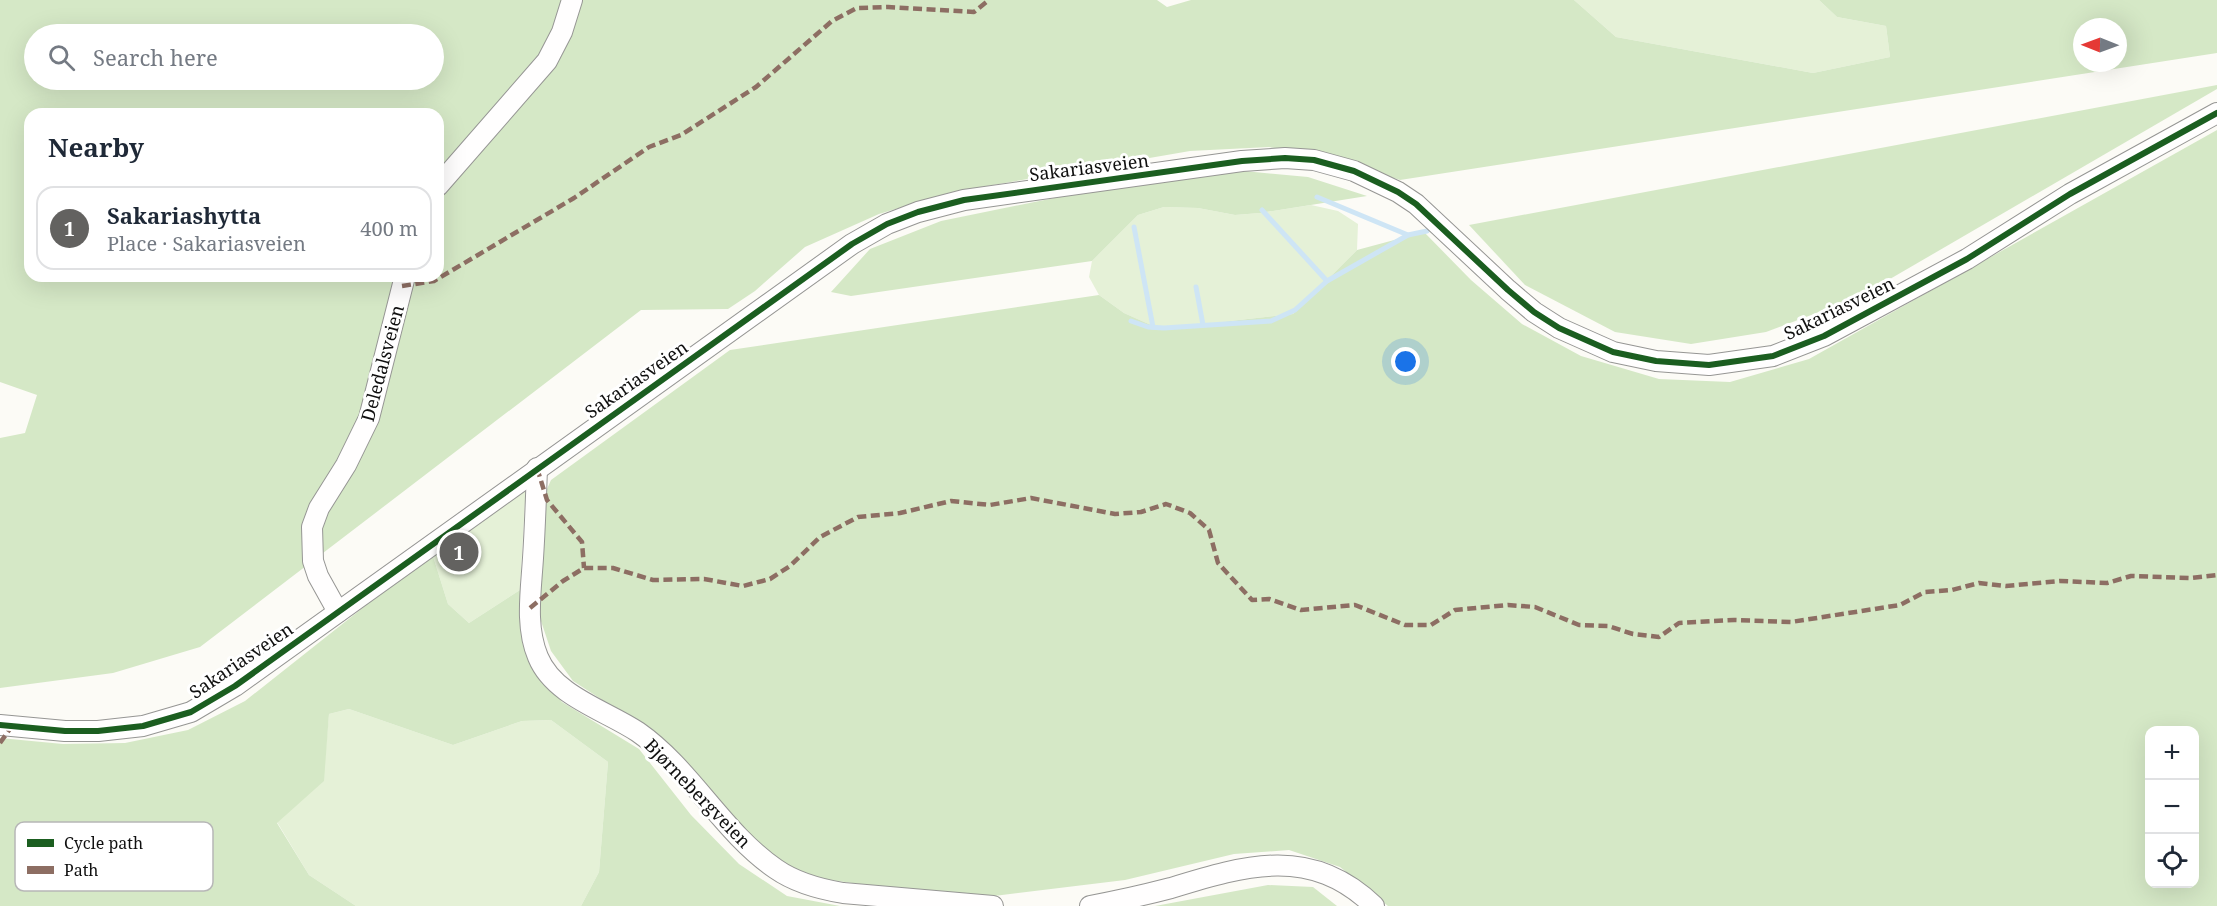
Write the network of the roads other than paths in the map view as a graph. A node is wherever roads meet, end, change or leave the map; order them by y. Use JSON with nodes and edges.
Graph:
{"nodes":[{"id":1,"x":572,"y":0,"type":"edge"},
{"id":2,"x":2217,"y":113,"type":"edge"},
{"id":3,"x":444,"y":179,"type":"edge"},
{"id":4,"x":403,"y":282,"type":"edge"},
{"id":5,"x":537,"y":468,"type":"junction"},
{"id":6,"x":338,"y":612,"type":"junction"},
{"id":7,"x":0,"y":725,"type":"edge"},
{"id":8,"x":993,"y":906,"type":"edge"},
{"id":9,"x":1090,"y":906,"type":"edge"},
{"id":10,"x":1374,"y":906,"type":"edge"}],
"edges":[{"from":1,"to":3,"type":"street"},
{"from":2,"to":5,"type":"street","name":"Sakariasveien"},
{"from":4,"to":6,"type":"street","name":"Deledalsveien"},
{"from":5,"to":6,"type":"street","name":"Sakariasveien"},
{"from":5,"to":8,"type":"street","name":"Bjørnebergveien"},
{"from":6,"to":7,"type":"street","name":"Sakariasveien"},
{"from":9,"to":10,"type":"street"}]}
